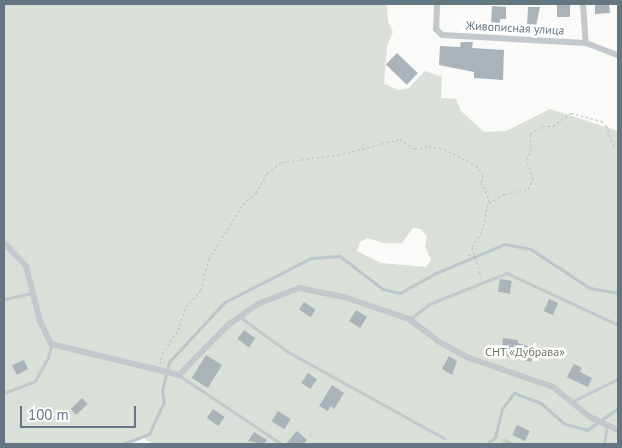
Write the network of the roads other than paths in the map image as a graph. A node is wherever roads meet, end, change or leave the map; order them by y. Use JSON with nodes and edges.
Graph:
{"nodes":[{"id":1,"x":437,"y":4,"type":"edge"},
{"id":2,"x":583,"y":4,"type":"edge"},
{"id":3,"x":586,"y":44,"type":"junction"},
{"id":4,"x":618,"y":55,"type":"edge"},
{"id":5,"x":4,"y":244,"type":"edge"},
{"id":6,"x":34,"y":293,"type":"junction"},
{"id":7,"x":4,"y":299,"type":"edge"},
{"id":8,"x":239,"y":317,"type":"junction"},
{"id":9,"x":410,"y":319,"type":"junction"},
{"id":10,"x":618,"y":325,"type":"edge"},
{"id":11,"x":51,"y":344,"type":"junction"},
{"id":12,"x":179,"y":375,"type":"junction"},
{"id":13,"x":618,"y":379,"type":"edge"},
{"id":14,"x":4,"y":393,"type":"edge"},
{"id":15,"x":573,"y":401,"type":"junction"},
{"id":16,"x":604,"y":425,"type":"junction"},
{"id":17,"x":618,"y":430,"type":"edge"},
{"id":18,"x":444,"y":438,"type":"dead end"},
{"id":19,"x":504,"y":440,"type":"dead end"},
{"id":20,"x":280,"y":443,"type":"edge"},
{"id":21,"x":512,"y":444,"type":"edge"},
{"id":22,"x":604,"y":444,"type":"edge"}],
"edges":[{"from":1,"to":3,"type":"street","name":"Живописная улица"},
{"from":2,"to":3,"type":"street"},
{"from":3,"to":4,"type":"street","name":"Живописная улица"},
{"from":5,"to":6,"type":"street"},
{"from":6,"to":7,"type":"lane"},
{"from":6,"to":11,"type":"street"},
{"from":8,"to":9,"type":"street"},
{"from":8,"to":12,"type":"street"},
{"from":8,"to":18,"type":"lane"},
{"from":9,"to":10,"type":"lane"},
{"from":9,"to":15,"type":"street"},
{"from":11,"to":12,"type":"street"},
{"from":11,"to":14,"type":"lane"},
{"from":12,"to":20,"type":"lane"},
{"from":13,"to":15,"type":"lane"},
{"from":15,"to":16,"type":"street"},
{"from":16,"to":17,"type":"street"},
{"from":16,"to":22,"type":"lane"},
{"from":19,"to":21,"type":"lane"}]}
